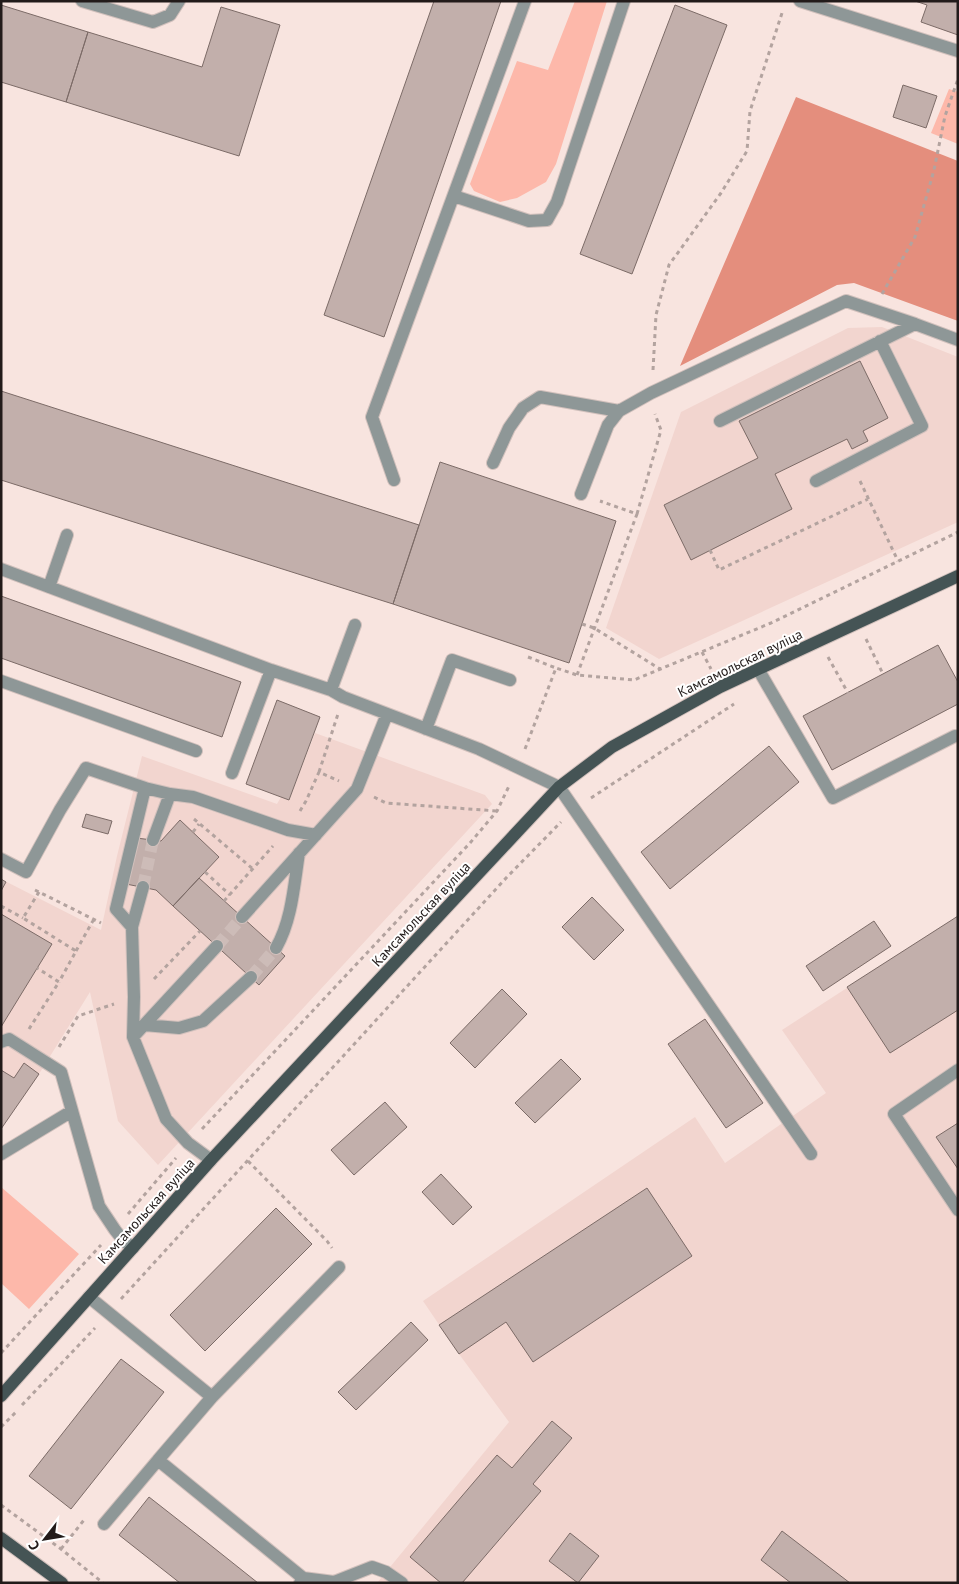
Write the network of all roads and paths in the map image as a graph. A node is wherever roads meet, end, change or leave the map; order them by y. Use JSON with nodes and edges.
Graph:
{"nodes":[{"id":1,"x":82,"y":1,"type":"edge"},
{"id":2,"x":179,"y":1,"type":"edge"},
{"id":3,"x":525,"y":1,"type":"edge"},
{"id":4,"x":624,"y":1,"type":"edge"},
{"id":5,"x":786,"y":1,"type":"edge"},
{"id":6,"x":800,"y":1,"type":"edge"},
{"id":7,"x":958,"y":51,"type":"edge"},
{"id":8,"x":958,"y":79,"type":"edge"},
{"id":9,"x":454,"y":196,"type":"junction"},
{"id":10,"x":872,"y":310,"type":"junction"},
{"id":11,"x":915,"y":324,"type":"junction"},
{"id":12,"x":958,"y":340,"type":"edge"},
{"id":13,"x":880,"y":341,"type":"junction"},
{"id":14,"x":651,"y":393,"type":"junction"},
{"id":15,"x":619,"y":411,"type":"junction"},
{"id":16,"x":720,"y":421,"type":"dead end"},
{"id":17,"x":493,"y":463,"type":"dead end"},
{"id":18,"x":851,"y":464,"type":"junction"},
{"id":19,"x":394,"y":480,"type":"dead end"},
{"id":20,"x":816,"y":481,"type":"dead end"},
{"id":21,"x":581,"y":494,"type":"joint"},
{"id":22,"x":868,"y":499,"type":"junction"},
{"id":23,"x":637,"y":514,"type":"junction"},
{"id":24,"x":958,"y":532,"type":"edge"},
{"id":25,"x":67,"y":535,"type":"dead end"},
{"id":26,"x":710,"y":550,"type":"dead end"},
{"id":27,"x":898,"y":561,"type":"junction"},
{"id":28,"x":1,"y":569,"type":"edge"},
{"id":29,"x":958,"y":576,"type":"edge"},
{"id":30,"x":49,"y":587,"type":"junction"},
{"id":31,"x":582,"y":624,"type":"dead end"},
{"id":32,"x":356,"y":625,"type":"dead end"},
{"id":33,"x":594,"y":628,"type":"junction"},
{"id":34,"x":874,"y":635,"type":"dead end"},
{"id":35,"x":866,"y":639,"type":"junction"},
{"id":36,"x":858,"y":643,"type":"dead end"},
{"id":37,"x":835,"y":653,"type":"dead end"},
{"id":38,"x":828,"y":656,"type":"junction"},
{"id":39,"x":528,"y":657,"type":"dead end"},
{"id":40,"x":820,"y":660,"type":"dead end"},
{"id":41,"x":556,"y":668,"type":"junction"},
{"id":42,"x":660,"y":669,"type":"junction"},
{"id":43,"x":758,"y":669,"type":"junction"},
{"id":44,"x":271,"y":670,"type":"junction"},
{"id":45,"x":883,"y":674,"type":"dead end"},
{"id":46,"x":577,"y":675,"type":"junction"},
{"id":47,"x":510,"y":680,"type":"dead end"},
{"id":48,"x":1,"y":681,"type":"edge"},
{"id":49,"x":331,"y":690,"type":"junction"},
{"id":50,"x":848,"y":693,"type":"dead end"},
{"id":51,"x":738,"y":702,"type":"dead end"},
{"id":52,"x":388,"y":714,"type":"junction"},
{"id":53,"x":426,"y":729,"type":"junction"},
{"id":54,"x":956,"y":736,"type":"dead end"},
{"id":55,"x":196,"y":751,"type":"dead end"},
{"id":56,"x":523,"y":755,"type":"dead end"},
{"id":57,"x":232,"y":772,"type":"dead end"},
{"id":58,"x":559,"y":787,"type":"junction"},
{"id":59,"x":145,"y":788,"type":"junction"},
{"id":60,"x":168,"y":800,"type":"junction"},
{"id":61,"x":575,"y":810,"type":"junction"},
{"id":62,"x":497,"y":811,"type":"dead end"},
{"id":63,"x":199,"y":824,"type":"junction"},
{"id":64,"x":193,"y":832,"type":"dead end"},
{"id":65,"x":316,"y":835,"type":"junction"},
{"id":66,"x":153,"y":840,"type":"tunnel mouth"},
{"id":67,"x":299,"y":853,"type":"junction"},
{"id":68,"x":1,"y":860,"type":"edge"},
{"id":69,"x":253,"y":869,"type":"dead end"},
{"id":70,"x":205,"y":872,"type":"dead end"},
{"id":71,"x":31,"y":888,"type":"dead end"},
{"id":72,"x":143,"y":888,"type":"tunnel mouth"},
{"id":73,"x":39,"y":892,"type":"junction"},
{"id":74,"x":230,"y":895,"type":"dead end"},
{"id":75,"x":1,"y":906,"type":"edge"},
{"id":76,"x":242,"y":917,"type":"tunnel mouth"},
{"id":77,"x":23,"y":918,"type":"junction"},
{"id":78,"x":94,"y":919,"type":"junction"},
{"id":79,"x":102,"y":923,"type":"dead end"},
{"id":80,"x":132,"y":926,"type":"junction"},
{"id":81,"x":200,"y":931,"type":"dead end"},
{"id":82,"x":216,"y":946,"type":"tunnel mouth"},
{"id":83,"x":276,"y":948,"type":"tunnel mouth"},
{"id":84,"x":76,"y":951,"type":"junction"},
{"id":85,"x":37,"y":968,"type":"dead end"},
{"id":86,"x":251,"y":977,"type":"tunnel mouth"},
{"id":87,"x":59,"y":982,"type":"junction"},
{"id":88,"x":134,"y":997,"type":"junction"},
{"id":89,"x":144,"y":1025,"type":"junction"},
{"id":90,"x":133,"y":1038,"type":"junction"},
{"id":91,"x":1,"y":1042,"type":"edge"},
{"id":92,"x":19,"y":1045,"type":"junction"},
{"id":93,"x":48,"y":1064,"type":"junction"},
{"id":94,"x":958,"y":1070,"type":"edge"},
{"id":95,"x":72,"y":1111,"type":"junction"},
{"id":96,"x":188,"y":1143,"type":"junction"},
{"id":97,"x":1,"y":1154,"type":"edge"},
{"id":98,"x":811,"y":1154,"type":"dead end"},
{"id":99,"x":212,"y":1160,"type":"junction"},
{"id":100,"x":248,"y":1161,"type":"junction"},
{"id":101,"x":958,"y":1210,"type":"edge"},
{"id":102,"x":115,"y":1230,"type":"junction"},
{"id":103,"x":133,"y":1248,"type":"junction"},
{"id":104,"x":339,"y":1267,"type":"joint"},
{"id":105,"x":89,"y":1297,"type":"junction"},
{"id":106,"x":109,"y":1313,"type":"junction"},
{"id":107,"x":1,"y":1353,"type":"edge"},
{"id":108,"x":1,"y":1396,"type":"edge"},
{"id":109,"x":212,"y":1397,"type":"junction"},
{"id":110,"x":1,"y":1427,"type":"edge"},
{"id":111,"x":158,"y":1460,"type":"junction"},
{"id":112,"x":1,"y":1505,"type":"edge"},
{"id":113,"x":104,"y":1524,"type":"dead end"},
{"id":114,"x":1,"y":1538,"type":"edge"},
{"id":115,"x":301,"y":1580,"type":"edge"},
{"id":116,"x":62,"y":1583,"type":"edge"},
{"id":117,"x":103,"y":1583,"type":"edge"},
{"id":118,"x":402,"y":1583,"type":"edge"}],
"edges":[{"from":1,"to":2,"type":"lane"},
{"from":3,"to":9,"type":"lane"},
{"from":4,"to":9,"type":"lane"},
{"from":5,"to":14,"type":"path"},
{"from":6,"to":7,"type":"lane"},
{"from":8,"to":10,"type":"path"},
{"from":9,"to":19,"type":"lane"},
{"from":10,"to":11,"type":"lane"},
{"from":10,"to":14,"type":"lane"},
{"from":11,"to":12,"type":"lane"},
{"from":11,"to":13,"type":"lane"},
{"from":13,"to":16,"type":"lane"},
{"from":13,"to":18,"type":"lane"},
{"from":14,"to":15,"type":"lane"},
{"from":14,"to":23,"type":"path"},
{"from":15,"to":17,"type":"lane"},
{"from":15,"to":21,"type":"lane"},
{"from":18,"to":20,"type":"lane"},
{"from":18,"to":22,"type":"path"},
{"from":21,"to":23,"type":"path"},
{"from":22,"to":26,"type":"path"},
{"from":22,"to":27,"type":"path"},
{"from":23,"to":33,"type":"path"},
{"from":24,"to":27,"type":"path"},
{"from":25,"to":30,"type":"lane"},
{"from":27,"to":42,"type":"path"},
{"from":28,"to":30,"type":"lane"},
{"from":29,"to":43,"type":"main road","name":"Камсамольская вуліца"},
{"from":30,"to":44,"type":"lane"},
{"from":31,"to":33,"type":"path"},
{"from":32,"to":49,"type":"lane"},
{"from":33,"to":42,"type":"path"},
{"from":33,"to":46,"type":"path"},
{"from":34,"to":35,"type":"path"},
{"from":35,"to":36,"type":"path"},
{"from":35,"to":45,"type":"path"},
{"from":37,"to":38,"type":"path"},
{"from":38,"to":40,"type":"path"},
{"from":38,"to":50,"type":"path"},
{"from":39,"to":41,"type":"path"},
{"from":41,"to":46,"type":"path"},
{"from":41,"to":56,"type":"path"},
{"from":42,"to":46,"type":"path"},
{"from":43,"to":54,"type":"lane"},
{"from":43,"to":58,"type":"main road","name":"Камсамольская вуліца"},
{"from":44,"to":49,"type":"lane"},
{"from":44,"to":57,"type":"lane"},
{"from":47,"to":53,"type":"lane"},
{"from":48,"to":55,"type":"lane"},
{"from":49,"to":52,"type":"lane"},
{"from":51,"to":61,"type":"path"},
{"from":52,"to":53,"type":"lane"},
{"from":52,"to":65,"type":"lane"},
{"from":53,"to":58,"type":"lane"},
{"from":58,"to":61,"type":"lane"},
{"from":58,"to":99,"type":"main road","name":"Камсамольская вуліца"},
{"from":59,"to":60,"type":"lane"},
{"from":59,"to":68,"type":"lane"},
{"from":59,"to":80,"type":"lane"},
{"from":60,"to":63,"type":"path"},
{"from":60,"to":65,"type":"lane"},
{"from":60,"to":66,"type":"lane"},
{"from":61,"to":98,"type":"lane"},
{"from":61,"to":100,"type":"path"},
{"from":62,"to":96,"type":"path"},
{"from":63,"to":64,"type":"path"},
{"from":63,"to":69,"type":"path"},
{"from":65,"to":67,"type":"lane"},
{"from":67,"to":76,"type":"lane"},
{"from":67,"to":83,"type":"lane"},
{"from":70,"to":74,"type":"path"},
{"from":71,"to":73,"type":"path"},
{"from":72,"to":80,"type":"lane"},
{"from":73,"to":77,"type":"path"},
{"from":73,"to":78,"type":"path"},
{"from":75,"to":77,"type":"path"},
{"from":77,"to":84,"type":"path"},
{"from":78,"to":79,"type":"path"},
{"from":78,"to":84,"type":"path"},
{"from":80,"to":88,"type":"lane"},
{"from":81,"to":88,"type":"path"},
{"from":82,"to":89,"type":"lane"},
{"from":84,"to":87,"type":"path"},
{"from":85,"to":87,"type":"path"},
{"from":86,"to":89,"type":"lane"},
{"from":87,"to":92,"type":"path"},
{"from":88,"to":90,"type":"lane"},
{"from":88,"to":93,"type":"path"},
{"from":89,"to":90,"type":"lane"},
{"from":90,"to":96,"type":"lane"},
{"from":91,"to":92,"type":"lane"},
{"from":92,"to":93,"type":"lane"},
{"from":93,"to":95,"type":"lane"},
{"from":94,"to":101,"type":"lane"},
{"from":95,"to":97,"type":"lane"},
{"from":95,"to":102,"type":"lane"},
{"from":96,"to":99,"type":"lane"},
{"from":96,"to":102,"type":"path"},
{"from":99,"to":103,"type":"main road","name":"Камсамольская вуліца"},
{"from":100,"to":104,"type":"path"},
{"from":100,"to":106,"type":"path"},
{"from":102,"to":103,"type":"lane"},
{"from":102,"to":107,"type":"path"},
{"from":103,"to":105,"type":"main road","name":"Камсамольская вуліца"},
{"from":104,"to":109,"type":"lane"},
{"from":105,"to":106,"type":"lane"},
{"from":105,"to":108,"type":"main road","name":"Камсамольская вуліца"},
{"from":106,"to":109,"type":"lane"},
{"from":106,"to":110,"type":"path"},
{"from":109,"to":111,"type":"lane"},
{"from":111,"to":113,"type":"lane"},
{"from":111,"to":115,"type":"lane"},
{"from":112,"to":117,"type":"path"},
{"from":114,"to":116,"type":"main road"},
{"from":115,"to":118,"type":"lane"}]}
